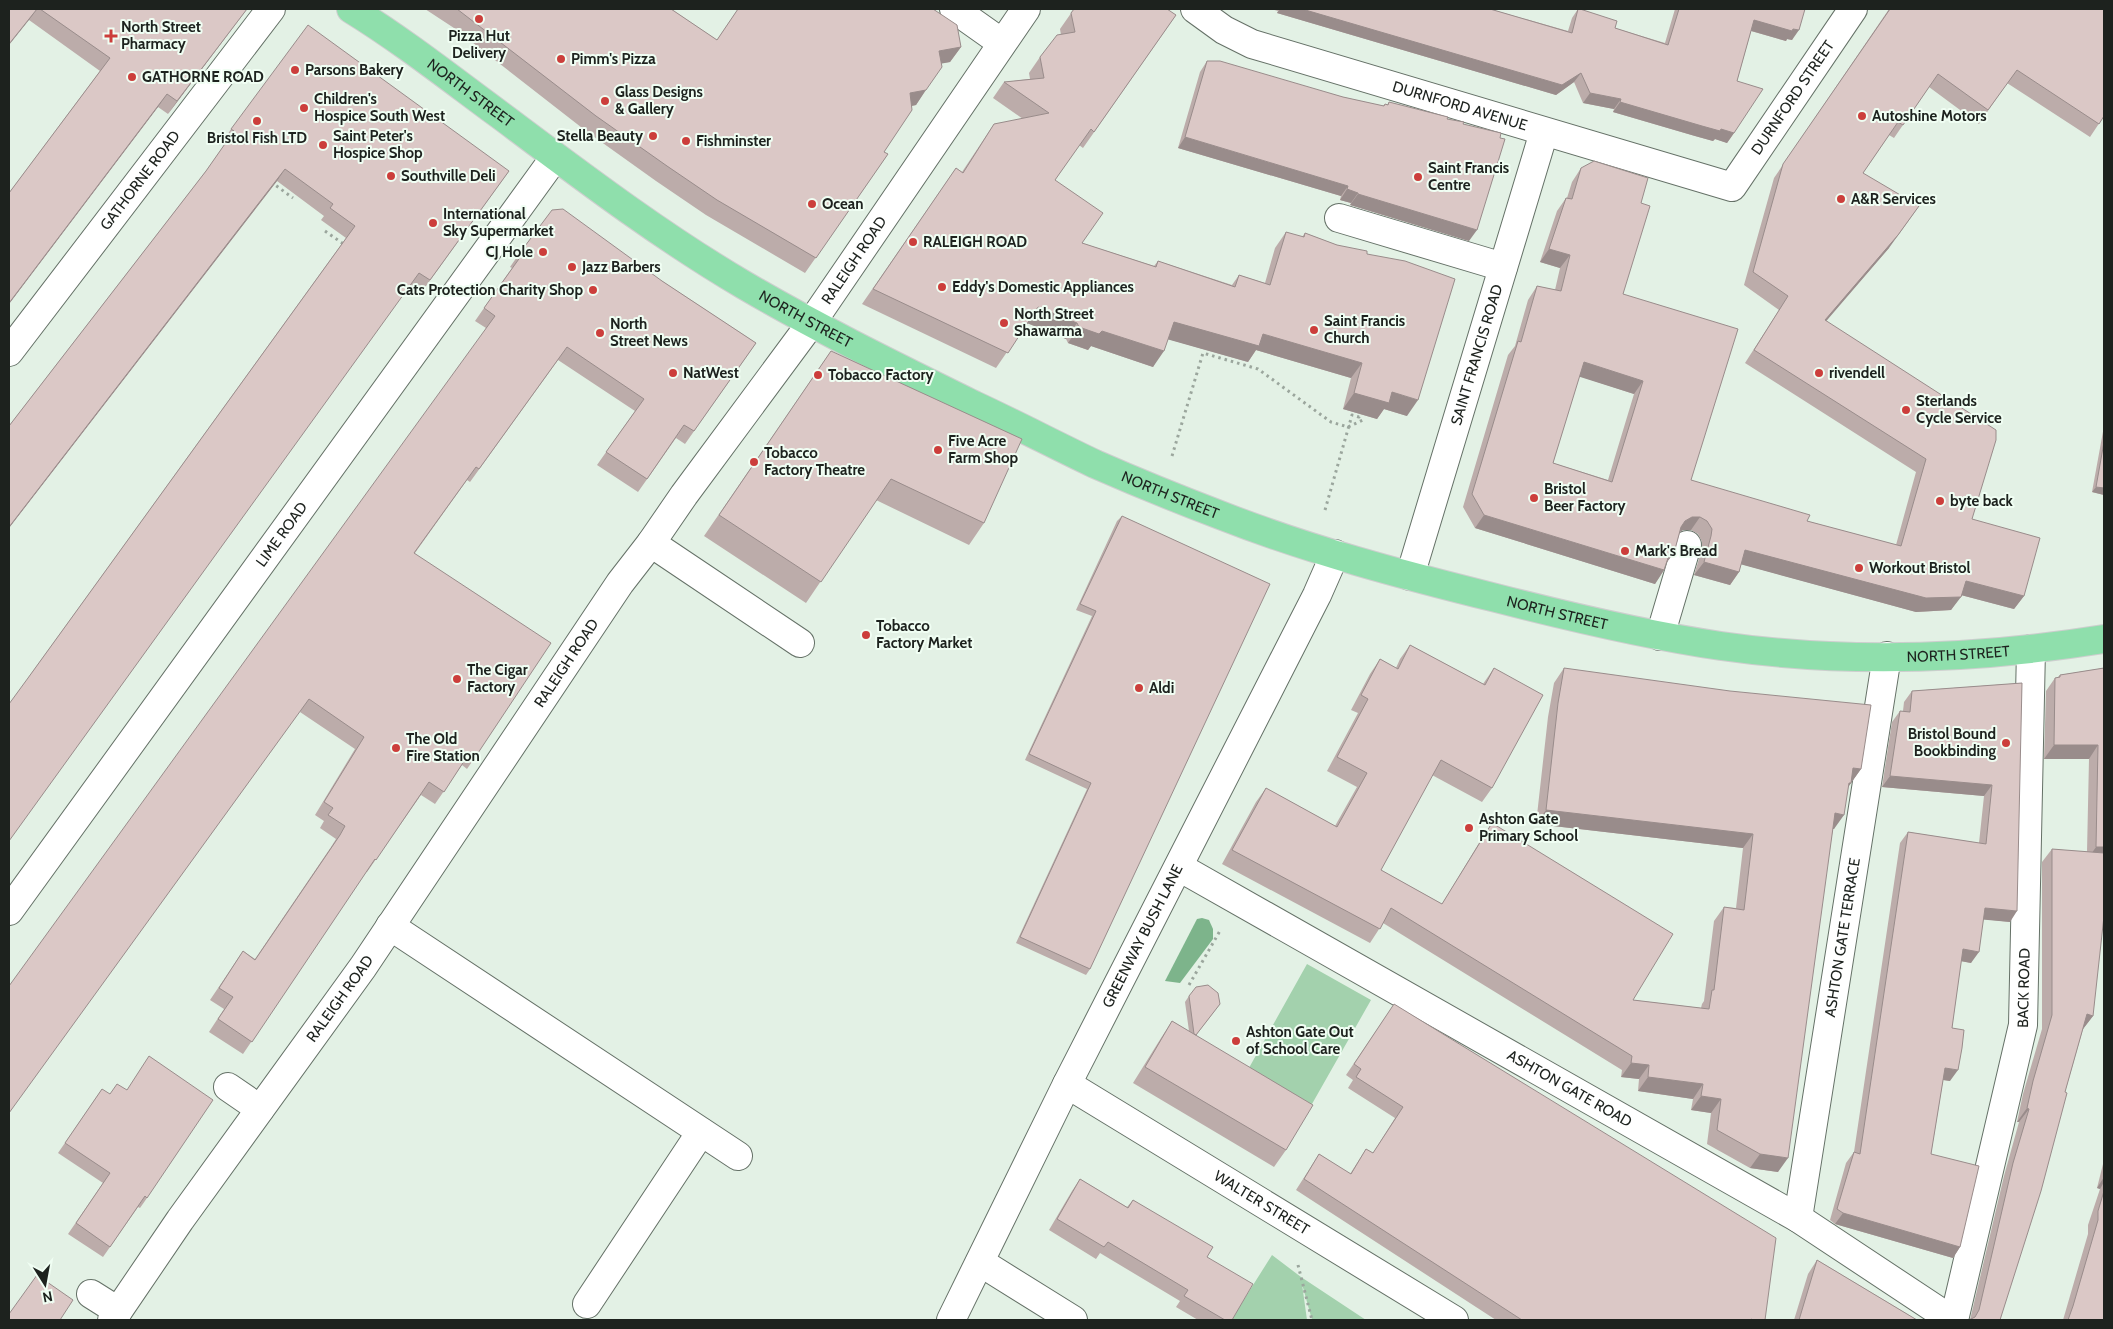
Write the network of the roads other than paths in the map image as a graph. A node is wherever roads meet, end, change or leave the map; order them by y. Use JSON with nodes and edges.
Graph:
{"nodes":[{"id":1,"x":271,"y":9,"type":"edge"},
{"id":2,"x":351,"y":9,"type":"edge"},
{"id":3,"x":954,"y":9,"type":"edge"},
{"id":4,"x":1026,"y":9,"type":"edge"},
{"id":5,"x":1196,"y":9,"type":"edge"},
{"id":6,"x":1853,"y":9,"type":"edge"},
{"id":7,"x":1002,"y":43,"type":"junction"},
{"id":8,"x":1544,"y":132,"type":"junction"},
{"id":9,"x":555,"y":157,"type":"junction"},
{"id":10,"x":1732,"y":187,"type":"joint"},
{"id":11,"x":1339,"y":218,"type":"dead end"},
{"id":12,"x":1503,"y":267,"type":"junction"},
{"id":13,"x":812,"y":322,"type":"junction"},
{"id":14,"x":9,"y":352,"type":"edge"},
{"id":15,"x":651,"y":543,"type":"junction"},
{"id":16,"x":1687,"y":545,"type":"dead end"},
{"id":17,"x":1335,"y":554,"type":"junction"},
{"id":18,"x":1410,"y":576,"type":"junction"},
{"id":19,"x":1660,"y":636,"type":"junction"},
{"id":20,"x":2104,"y":639,"type":"edge"},
{"id":21,"x":800,"y":643,"type":"dead end"},
{"id":22,"x":2032,"y":649,"type":"junction"},
{"id":23,"x":1887,"y":656,"type":"junction"},
{"id":24,"x":1179,"y":867,"type":"junction"},
{"id":25,"x":9,"y":911,"type":"edge"},
{"id":26,"x":390,"y":926,"type":"junction"},
{"id":27,"x":1067,"y":1084,"type":"junction"},
{"id":28,"x":228,"y":1087,"type":"dead end"},
{"id":29,"x":260,"y":1110,"type":"junction"},
{"id":30,"x":701,"y":1132,"type":"junction"},
{"id":31,"x":738,"y":1156,"type":"dead end"},
{"id":32,"x":1798,"y":1218,"type":"junction"},
{"id":33,"x":980,"y":1262,"type":"junction"},
{"id":34,"x":91,"y":1294,"type":"dead end"},
{"id":35,"x":587,"y":1304,"type":"dead end"},
{"id":36,"x":115,"y":1316,"type":"edge"},
{"id":37,"x":951,"y":1320,"type":"edge"},
{"id":38,"x":1073,"y":1320,"type":"edge"},
{"id":39,"x":1454,"y":1320,"type":"edge"},
{"id":40,"x":1953,"y":1320,"type":"edge"}],
"edges":[{"from":1,"to":14,"type":"street","name":"GATHORNE ROAD"},
{"from":2,"to":9,"type":"main road","name":"NORTH STREET"},
{"from":3,"to":7,"type":"street"},
{"from":4,"to":7,"type":"street","name":"RALEIGH ROAD"},
{"from":5,"to":8,"type":"street","name":"DURNFORD AVENUE"},
{"from":6,"to":10,"type":"street","name":"DURNFORD STREET"},
{"from":7,"to":13,"type":"street","name":"RALEIGH ROAD"},
{"from":8,"to":10,"type":"street","name":"DURNFORD AVENUE"},
{"from":8,"to":12,"type":"street","name":"SAINT FRANCIS ROAD"},
{"from":9,"to":13,"type":"main road","name":"NORTH STREET"},
{"from":9,"to":25,"type":"street","name":"LIME ROAD"},
{"from":11,"to":12,"type":"street"},
{"from":12,"to":18,"type":"street","name":"SAINT FRANCIS ROAD"},
{"from":13,"to":15,"type":"street","name":"RALEIGH ROAD"},
{"from":13,"to":17,"type":"main road","name":"NORTH STREET"},
{"from":15,"to":21,"type":"street"},
{"from":15,"to":26,"type":"street","name":"RALEIGH ROAD"},
{"from":16,"to":19,"type":"street"},
{"from":17,"to":18,"type":"main road","name":"NORTH STREET"},
{"from":17,"to":24,"type":"street","name":"GREENWAY BUSH LANE"},
{"from":18,"to":19,"type":"main road","name":"NORTH STREET"},
{"from":19,"to":23,"type":"main road","name":"NORTH STREET"},
{"from":20,"to":22,"type":"main road","name":"NORTH STREET"},
{"from":22,"to":23,"type":"main road","name":"NORTH STREET"},
{"from":22,"to":40,"type":"street","name":"BACK ROAD"},
{"from":23,"to":32,"type":"street","name":"ASHTON GATE TERRACE"},
{"from":24,"to":27,"type":"street","name":"GREENWAY BUSH LANE"},
{"from":24,"to":32,"type":"street","name":"ASHTON GATE ROAD"},
{"from":26,"to":29,"type":"street","name":"RALEIGH ROAD"},
{"from":26,"to":30,"type":"street"},
{"from":27,"to":33,"type":"street","name":"GREENWAY BUSH LANE"},
{"from":27,"to":39,"type":"street","name":"WALTER STREET"},
{"from":28,"to":29,"type":"street"},
{"from":29,"to":36,"type":"street","name":"RALEIGH ROAD"},
{"from":30,"to":31,"type":"street"},
{"from":30,"to":35,"type":"street"},
{"from":32,"to":40,"type":"street","name":"ASHTON GATE ROAD"},
{"from":33,"to":37,"type":"street","name":"GREENWAY BUSH LANE"},
{"from":33,"to":38,"type":"street"},
{"from":34,"to":36,"type":"street"}]}
